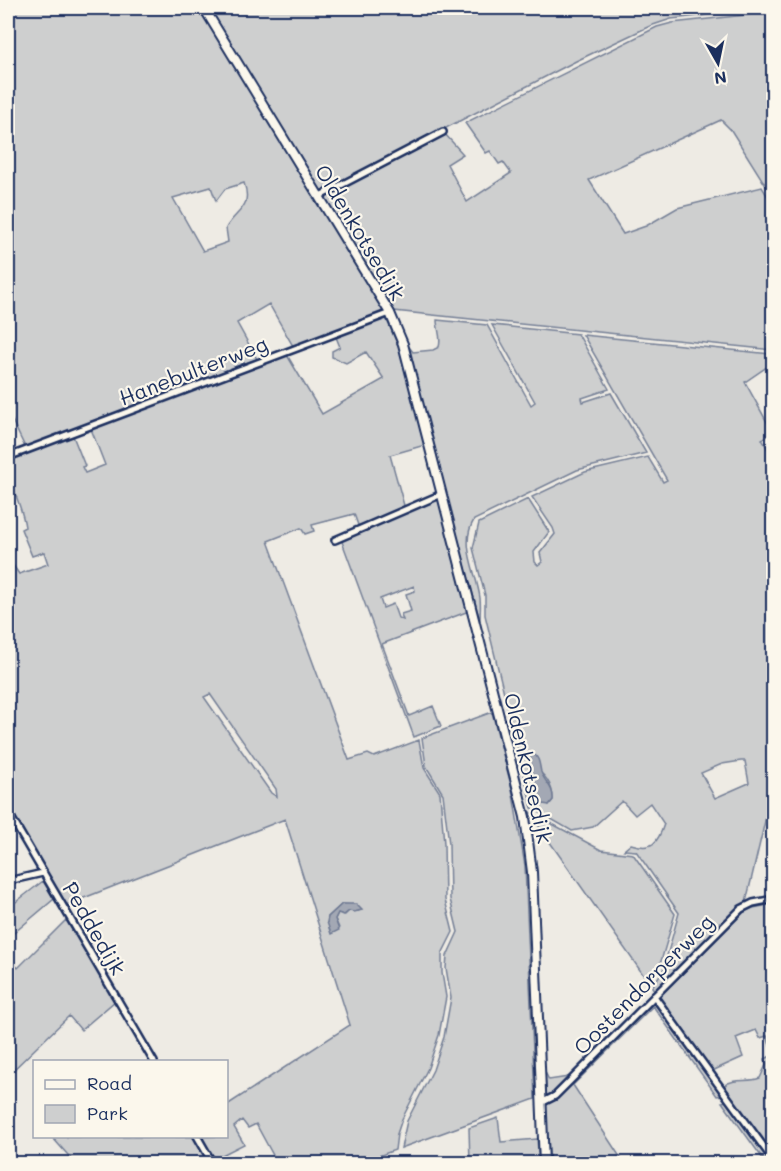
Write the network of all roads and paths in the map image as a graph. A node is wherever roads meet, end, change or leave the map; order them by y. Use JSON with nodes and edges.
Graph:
{"nodes":[{"id":1,"x":204,"y":8,"type":"edge"},
{"id":2,"x":443,"y":132,"type":"dead end"},
{"id":3,"x":320,"y":196,"type":"junction"},
{"id":4,"x":390,"y":313,"type":"junction"},
{"id":5,"x":8,"y":457,"type":"edge"},
{"id":6,"x":442,"y":494,"type":"junction"},
{"id":7,"x":335,"y":540,"type":"dead end"},
{"id":8,"x":8,"y":812,"type":"edge"},
{"id":9,"x":43,"y":873,"type":"junction"},
{"id":10,"x":8,"y":881,"type":"edge"},
{"id":11,"x":774,"y":899,"type":"edge"},
{"id":12,"x":654,"y":996,"type":"junction"},
{"id":13,"x":153,"y":1060,"type":"edge"},
{"id":14,"x":541,"y":1103,"type":"junction"},
{"id":15,"x":199,"y":1138,"type":"edge"},
{"id":16,"x":774,"y":1161,"type":"edge"},
{"id":17,"x":213,"y":1164,"type":"edge"},
{"id":18,"x":544,"y":1164,"type":"edge"}],
"edges":[{"from":1,"to":3,"type":"street","name":"Oldenkotsedijk"},
{"from":2,"to":3,"type":"street"},
{"from":3,"to":4,"type":"street","name":"Oldenkotsedijk"},
{"from":4,"to":5,"type":"street","name":"Hanebulterweg"},
{"from":4,"to":6,"type":"street","name":"Oldenkotsedijk"},
{"from":6,"to":7,"type":"street"},
{"from":6,"to":14,"type":"street","name":"Oldenkotsedijk"},
{"from":8,"to":9,"type":"street","name":"Peddedijk"},
{"from":9,"to":10,"type":"street"},
{"from":9,"to":13,"type":"street","name":"Peddedijk"},
{"from":11,"to":12,"type":"street","name":"Oostendorperweg"},
{"from":12,"to":14,"type":"street","name":"Oostendorperweg"},
{"from":12,"to":16,"type":"street"},
{"from":14,"to":18,"type":"street","name":"Oldenkotsedijk"},
{"from":15,"to":17,"type":"street"}]}
